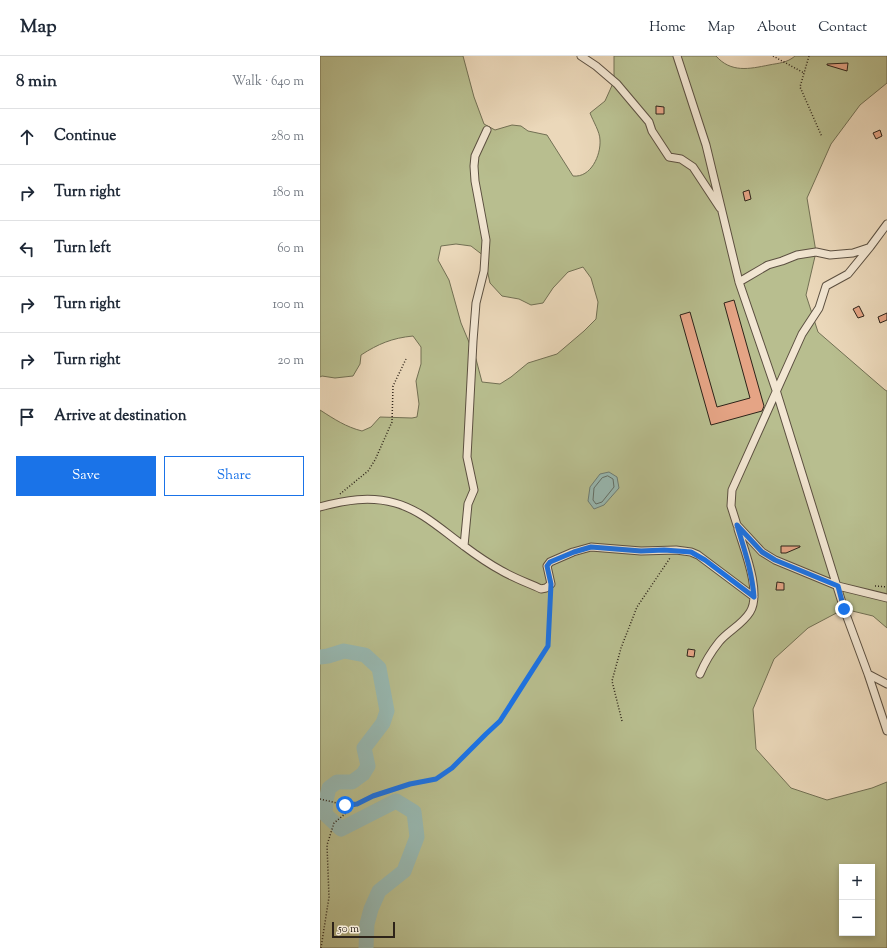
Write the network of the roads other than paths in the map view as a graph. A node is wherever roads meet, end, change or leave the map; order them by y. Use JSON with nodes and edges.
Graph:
{"nodes":[{"id":1,"x":581,"y":56,"type":"edge"},
{"id":2,"x":677,"y":56,"type":"edge"},
{"id":3,"x":487,"y":130,"type":"dead end"},
{"id":4,"x":722,"y":212,"type":"junction"},
{"id":5,"x":887,"y":224,"type":"edge"},
{"id":6,"x":870,"y":247,"type":"junction"},
{"id":7,"x":738,"y":282,"type":"junction"},
{"id":8,"x":776,"y":390,"type":"junction"},
{"id":9,"x":320,"y":508,"type":"edge"},
{"id":10,"x":737,"y":525,"type":"junction"},
{"id":11,"x":464,"y":546,"type":"junction"},
{"id":12,"x":838,"y":586,"type":"junction"},
{"id":13,"x":754,"y":597,"type":"junction"},
{"id":14,"x":887,"y":598,"type":"edge"},
{"id":15,"x":700,"y":674,"type":"dead end"},
{"id":16,"x":868,"y":674,"type":"junction"},
{"id":17,"x":887,"y":684,"type":"edge"},
{"id":18,"x":887,"y":732,"type":"edge"}],
"edges":[{"from":1,"to":4,"type":"street"},
{"from":2,"to":4,"type":"street"},
{"from":3,"to":11,"type":"street"},
{"from":4,"to":7,"type":"street"},
{"from":5,"to":6,"type":"street"},
{"from":6,"to":7,"type":"street"},
{"from":6,"to":8,"type":"street"},
{"from":7,"to":8,"type":"street"},
{"from":8,"to":10,"type":"street"},
{"from":8,"to":12,"type":"street"},
{"from":9,"to":11,"type":"street"},
{"from":10,"to":12,"type":"street"},
{"from":10,"to":13,"type":"street"},
{"from":11,"to":13,"type":"street"},
{"from":12,"to":14,"type":"street"},
{"from":12,"to":16,"type":"street"},
{"from":13,"to":15,"type":"street"},
{"from":16,"to":17,"type":"street"},
{"from":16,"to":18,"type":"street"}]}
